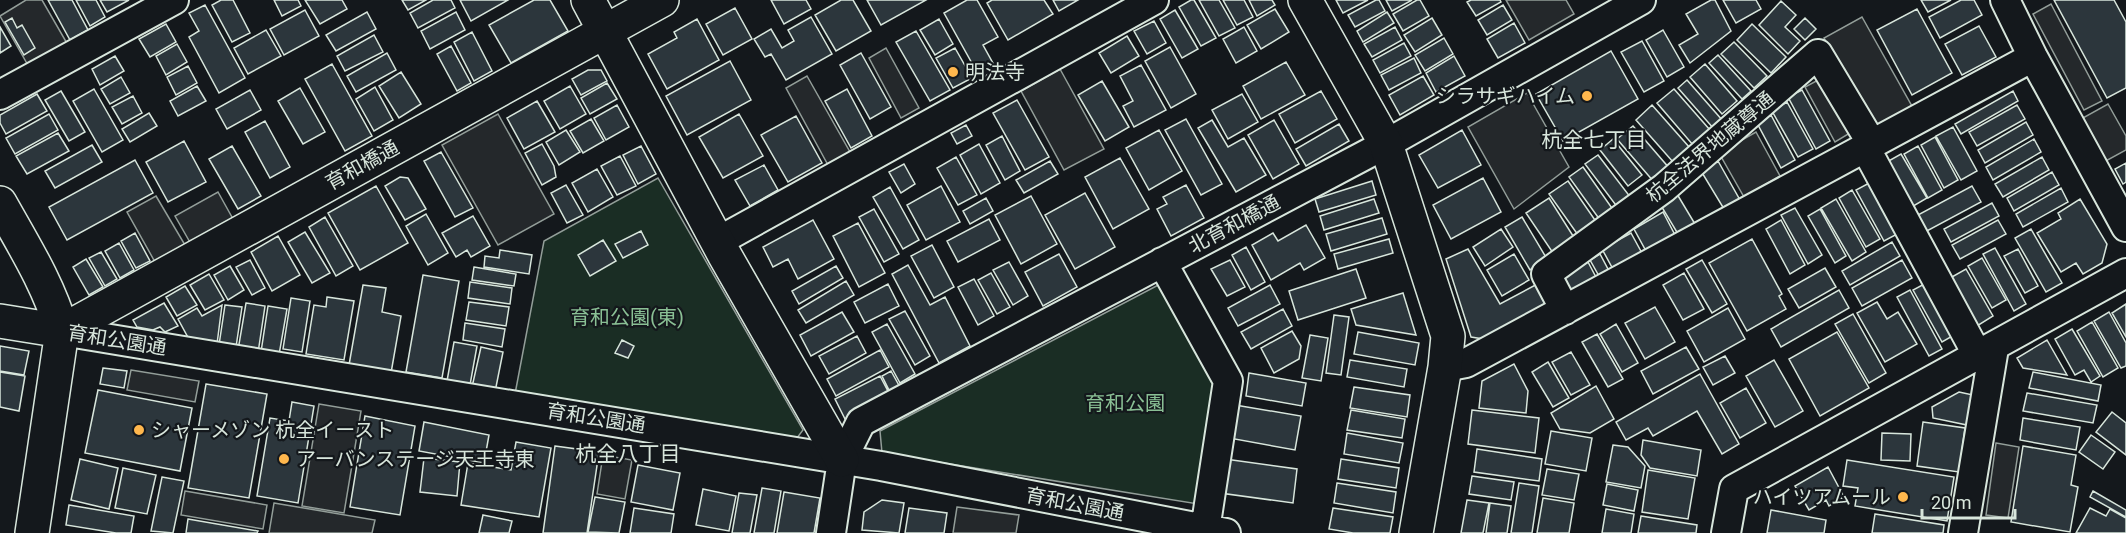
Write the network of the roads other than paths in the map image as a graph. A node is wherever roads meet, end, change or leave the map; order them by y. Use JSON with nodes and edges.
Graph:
{"nodes":[{"id":1,"x":174,"y":0,"type":"edge"},
{"id":2,"x":588,"y":0,"type":"edge"},
{"id":3,"x":662,"y":0,"type":"edge"},
{"id":4,"x":1154,"y":0,"type":"edge"},
{"id":5,"x":1305,"y":0,"type":"edge"},
{"id":6,"x":1641,"y":0,"type":"edge"},
{"id":7,"x":2005,"y":0,"type":"edge"},
{"id":8,"x":605,"y":32,"type":"junction"},
{"id":9,"x":2033,"y":57,"type":"junction"},
{"id":10,"x":0,"y":95,"type":"edge"},
{"id":11,"x":1386,"y":144,"type":"junction"},
{"id":12,"x":1868,"y":146,"type":"junction"},
{"id":13,"x":0,"y":203,"type":"edge"},
{"id":14,"x":2126,"y":227,"type":"edge"},
{"id":15,"x":717,"y":242,"type":"junction"},
{"id":16,"x":1162,"y":262,"type":"junction"},
{"id":17,"x":2126,"y":273,"type":"edge"},
{"id":18,"x":1565,"y":310,"type":"junction"},
{"id":19,"x":0,"y":321,"type":"edge"},
{"id":20,"x":62,"y":331,"type":"junction"},
{"id":21,"x":1986,"y":352,"type":"junction"},
{"id":22,"x":1445,"y":367,"type":"junction"},
{"id":23,"x":842,"y":460,"type":"junction"},
{"id":24,"x":1215,"y":531,"type":"edge"},
{"id":25,"x":32,"y":533,"type":"edge"},
{"id":26,"x":831,"y":533,"type":"edge"},
{"id":27,"x":1416,"y":533,"type":"edge"},
{"id":28,"x":1726,"y":533,"type":"edge"},
{"id":29,"x":1963,"y":533,"type":"edge"}],
"edges":[{"from":1,"to":10,"type":"street"},
{"from":2,"to":8,"type":"street"},
{"from":3,"to":8,"type":"street","name":"育和橋通"},
{"from":4,"to":15,"type":"street"},
{"from":5,"to":11,"type":"street"},
{"from":6,"to":11,"type":"street","name":"北育和橋通"},
{"from":7,"to":9,"type":"street"},
{"from":8,"to":15,"type":"street"},
{"from":8,"to":20,"type":"street","name":"育和橋通"},
{"from":9,"to":12,"type":"street"},
{"from":9,"to":14,"type":"street"},
{"from":11,"to":16,"type":"street","name":"北育和橋通"},
{"from":11,"to":22,"type":"street"},
{"from":12,"to":18,"type":"street"},
{"from":12,"to":18,"type":"street","name":"杭全法界地蔵尊通"},
{"from":12,"to":21,"type":"street"},
{"from":13,"to":20,"type":"street"},
{"from":15,"to":23,"type":"street"},
{"from":16,"to":23,"type":"street","name":"北育和橋通"},
{"from":16,"to":24,"type":"street"},
{"from":17,"to":21,"type":"street"},
{"from":18,"to":22,"type":"street"},
{"from":19,"to":20,"type":"street","name":"育和公園通"},
{"from":20,"to":23,"type":"street","name":"育和公園通"},
{"from":20,"to":25,"type":"street"},
{"from":21,"to":28,"type":"street"},
{"from":21,"to":29,"type":"street"},
{"from":22,"to":27,"type":"street"},
{"from":23,"to":24,"type":"street","name":"育和公園通"},
{"from":23,"to":26,"type":"street","name":"北育和橋通"}]}
